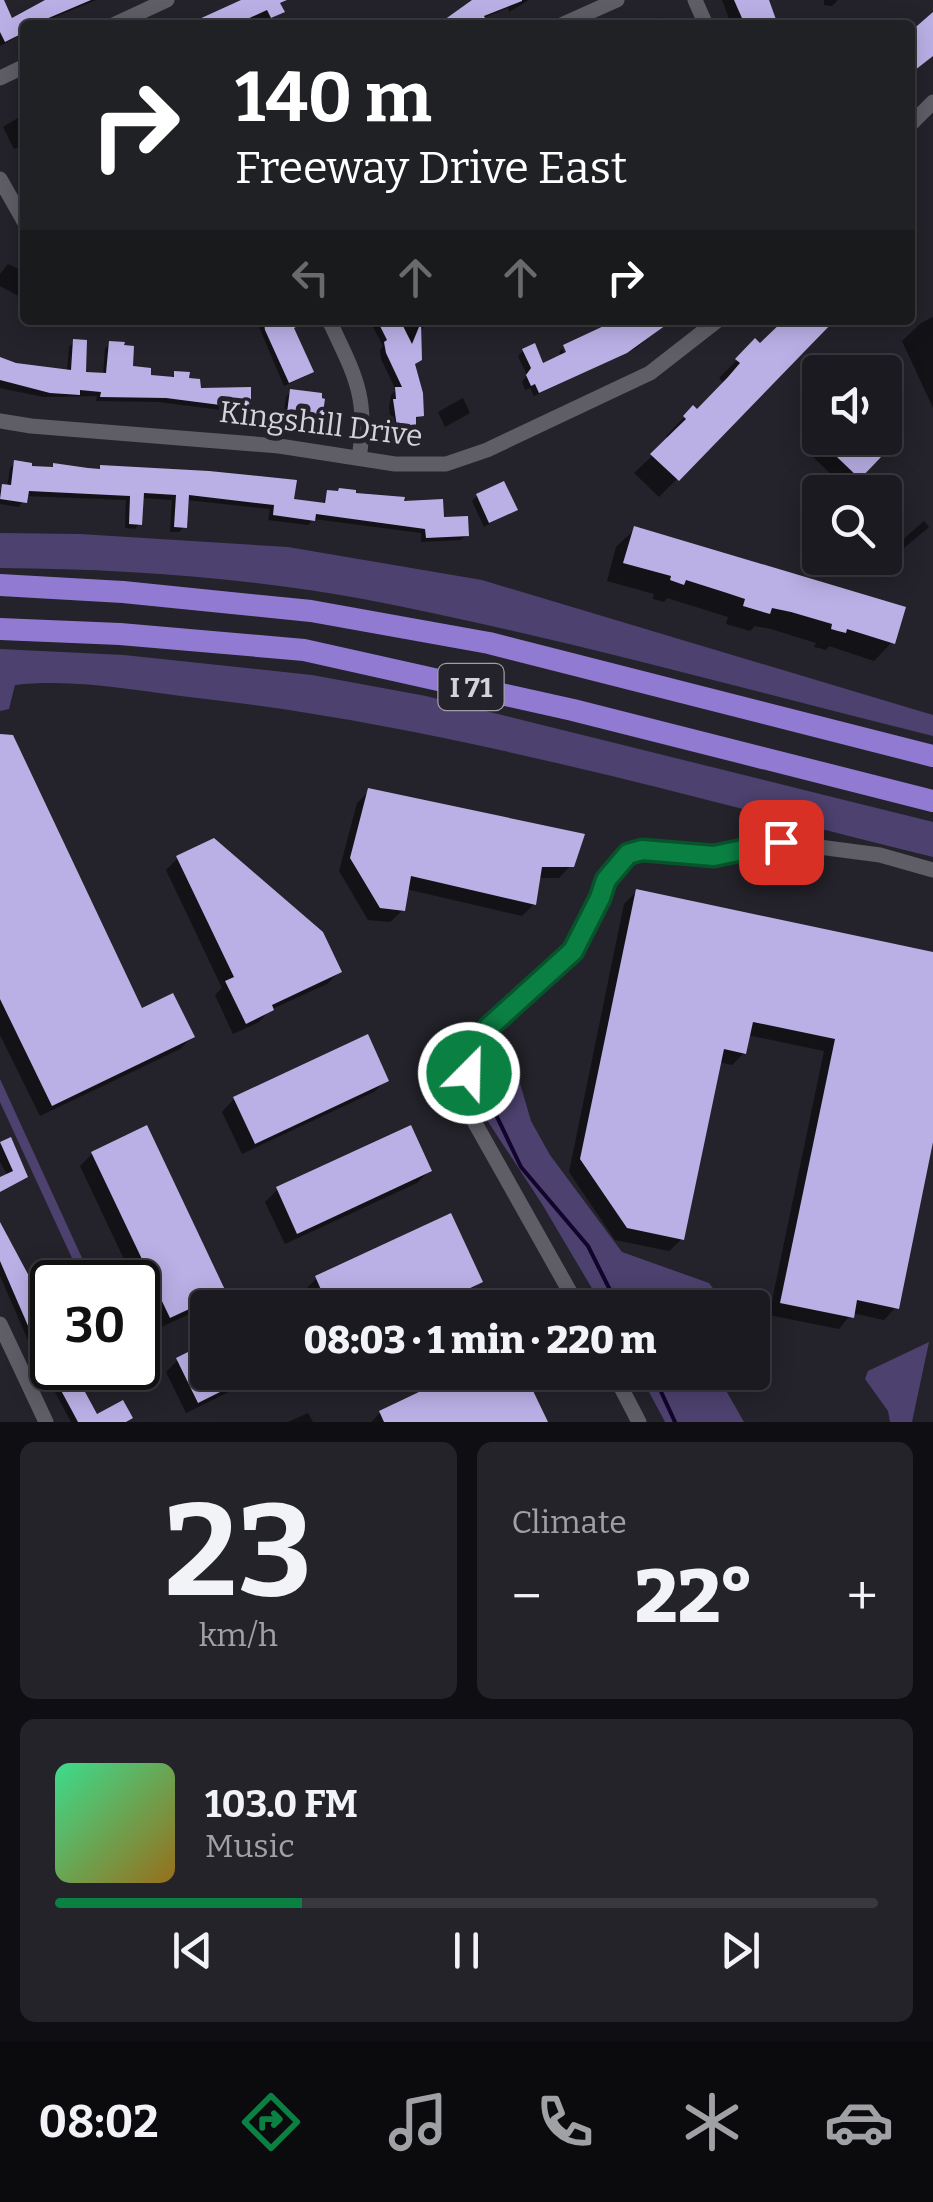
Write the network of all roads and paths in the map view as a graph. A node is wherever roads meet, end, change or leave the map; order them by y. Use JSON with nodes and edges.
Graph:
{"nodes":[{"id":1,"x":167,"y":0,"type":"edge"},
{"id":2,"x":617,"y":0,"type":"edge"},
{"id":3,"x":124,"y":20,"type":"edge"},
{"id":4,"x":572,"y":20,"type":"edge"},
{"id":5,"x":933,"y":102,"type":"edge"},
{"id":6,"x":915,"y":120,"type":"edge"},
{"id":7,"x":0,"y":179,"type":"edge"},
{"id":8,"x":20,"y":214,"type":"edge"},
{"id":9,"x":331,"y":325,"type":"edge"},
{"id":10,"x":712,"y":325,"type":"edge"},
{"id":11,"x":0,"y":420,"type":"edge"},
{"id":12,"x":359,"y":458,"type":"junction"},
{"id":13,"x":0,"y":585,"type":"edge"},
{"id":14,"x":0,"y":628,"type":"edge"},
{"id":15,"x":933,"y":756,"type":"edge"},
{"id":16,"x":933,"y":801,"type":"edge"},
{"id":17,"x":933,"y":870,"type":"edge"},
{"id":18,"x":569,"y":1290,"type":"edge"},
{"id":19,"x":0,"y":1324,"type":"edge"},
{"id":20,"x":622,"y":1390,"type":"edge"},
{"id":21,"x":46,"y":1422,"type":"edge"},
{"id":22,"x":639,"y":1422,"type":"edge"}],
"edges":[{"from":1,"to":3,"type":"street"},
{"from":2,"to":4,"type":"street"},
{"from":5,"to":6,"type":"street"},
{"from":7,"to":8,"type":"street"},
{"from":9,"to":12,"type":"street"},
{"from":10,"to":12,"type":"street","name":"Kingshill Drive"},
{"from":11,"to":12,"type":"street","name":"Kingshill Drive"},
{"from":13,"to":15,"type":"highway","number":"I 71"},
{"from":14,"to":16,"type":"highway","number":"I 71"},
{"from":17,"to":18,"type":"street"},
{"from":19,"to":21,"type":"street"},
{"from":20,"to":22,"type":"street"}]}
